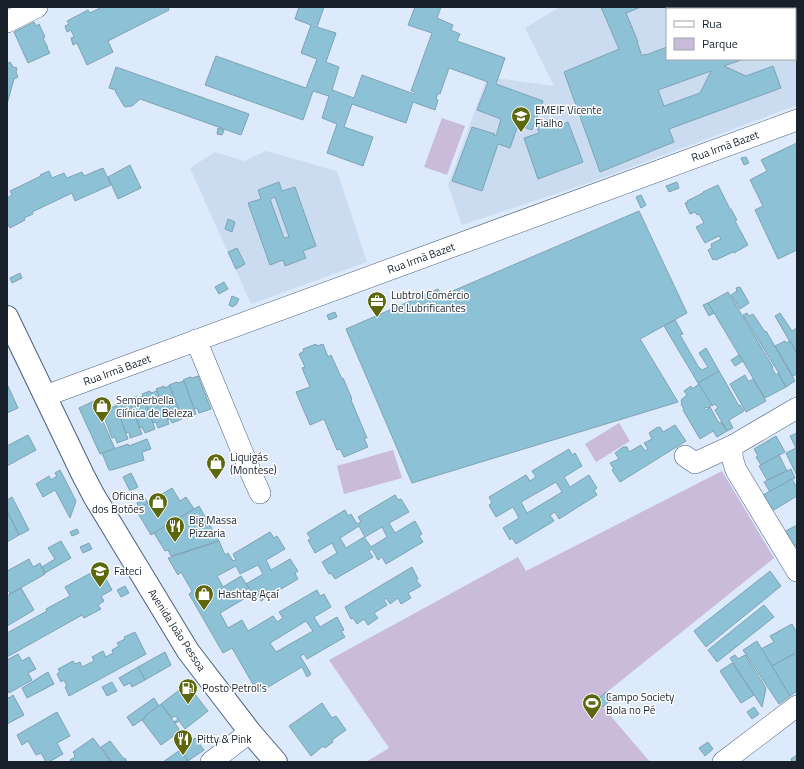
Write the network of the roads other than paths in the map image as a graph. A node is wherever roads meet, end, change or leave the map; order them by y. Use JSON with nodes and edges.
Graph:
{"nodes":[{"id":1,"x":37,"y":7,"type":"edge"},
{"id":2,"x":7,"y":22,"type":"edge"},
{"id":3,"x":797,"y":120,"type":"edge"},
{"id":4,"x":7,"y":317,"type":"edge"},
{"id":5,"x":196,"y":340,"type":"junction"},
{"id":6,"x":13,"y":346,"type":"edge"},
{"id":7,"x":45,"y":396,"type":"junction"},
{"id":8,"x":797,"y":408,"type":"edge"},
{"id":9,"x":734,"y":445,"type":"junction"},
{"id":10,"x":685,"y":456,"type":"dead end"},
{"id":11,"x":260,"y":493,"type":"dead end"},
{"id":12,"x":797,"y":571,"type":"edge"},
{"id":13,"x":797,"y":706,"type":"edge"},
{"id":14,"x":250,"y":732,"type":"junction"},
{"id":15,"x":211,"y":762,"type":"edge"},
{"id":16,"x":276,"y":762,"type":"edge"},
{"id":17,"x":723,"y":762,"type":"edge"}],
"edges":[{"from":1,"to":2,"type":"street"},
{"from":3,"to":5,"type":"street","name":"Rua Irmã Bazet"},
{"from":4,"to":6,"type":"main road","name":"Avenida João Pessoa"},
{"from":5,"to":7,"type":"street","name":"Rua Irmã Bazet"},
{"from":5,"to":11,"type":"street"},
{"from":6,"to":7,"type":"main road","name":"Avenida João Pessoa"},
{"from":7,"to":14,"type":"main road","name":"Avenida João Pessoa"},
{"from":8,"to":9,"type":"street"},
{"from":9,"to":10,"type":"street"},
{"from":9,"to":12,"type":"street"},
{"from":13,"to":17,"type":"street"},
{"from":14,"to":15,"type":"street"},
{"from":14,"to":16,"type":"main road","name":"Avenida João Pessoa"}]}
